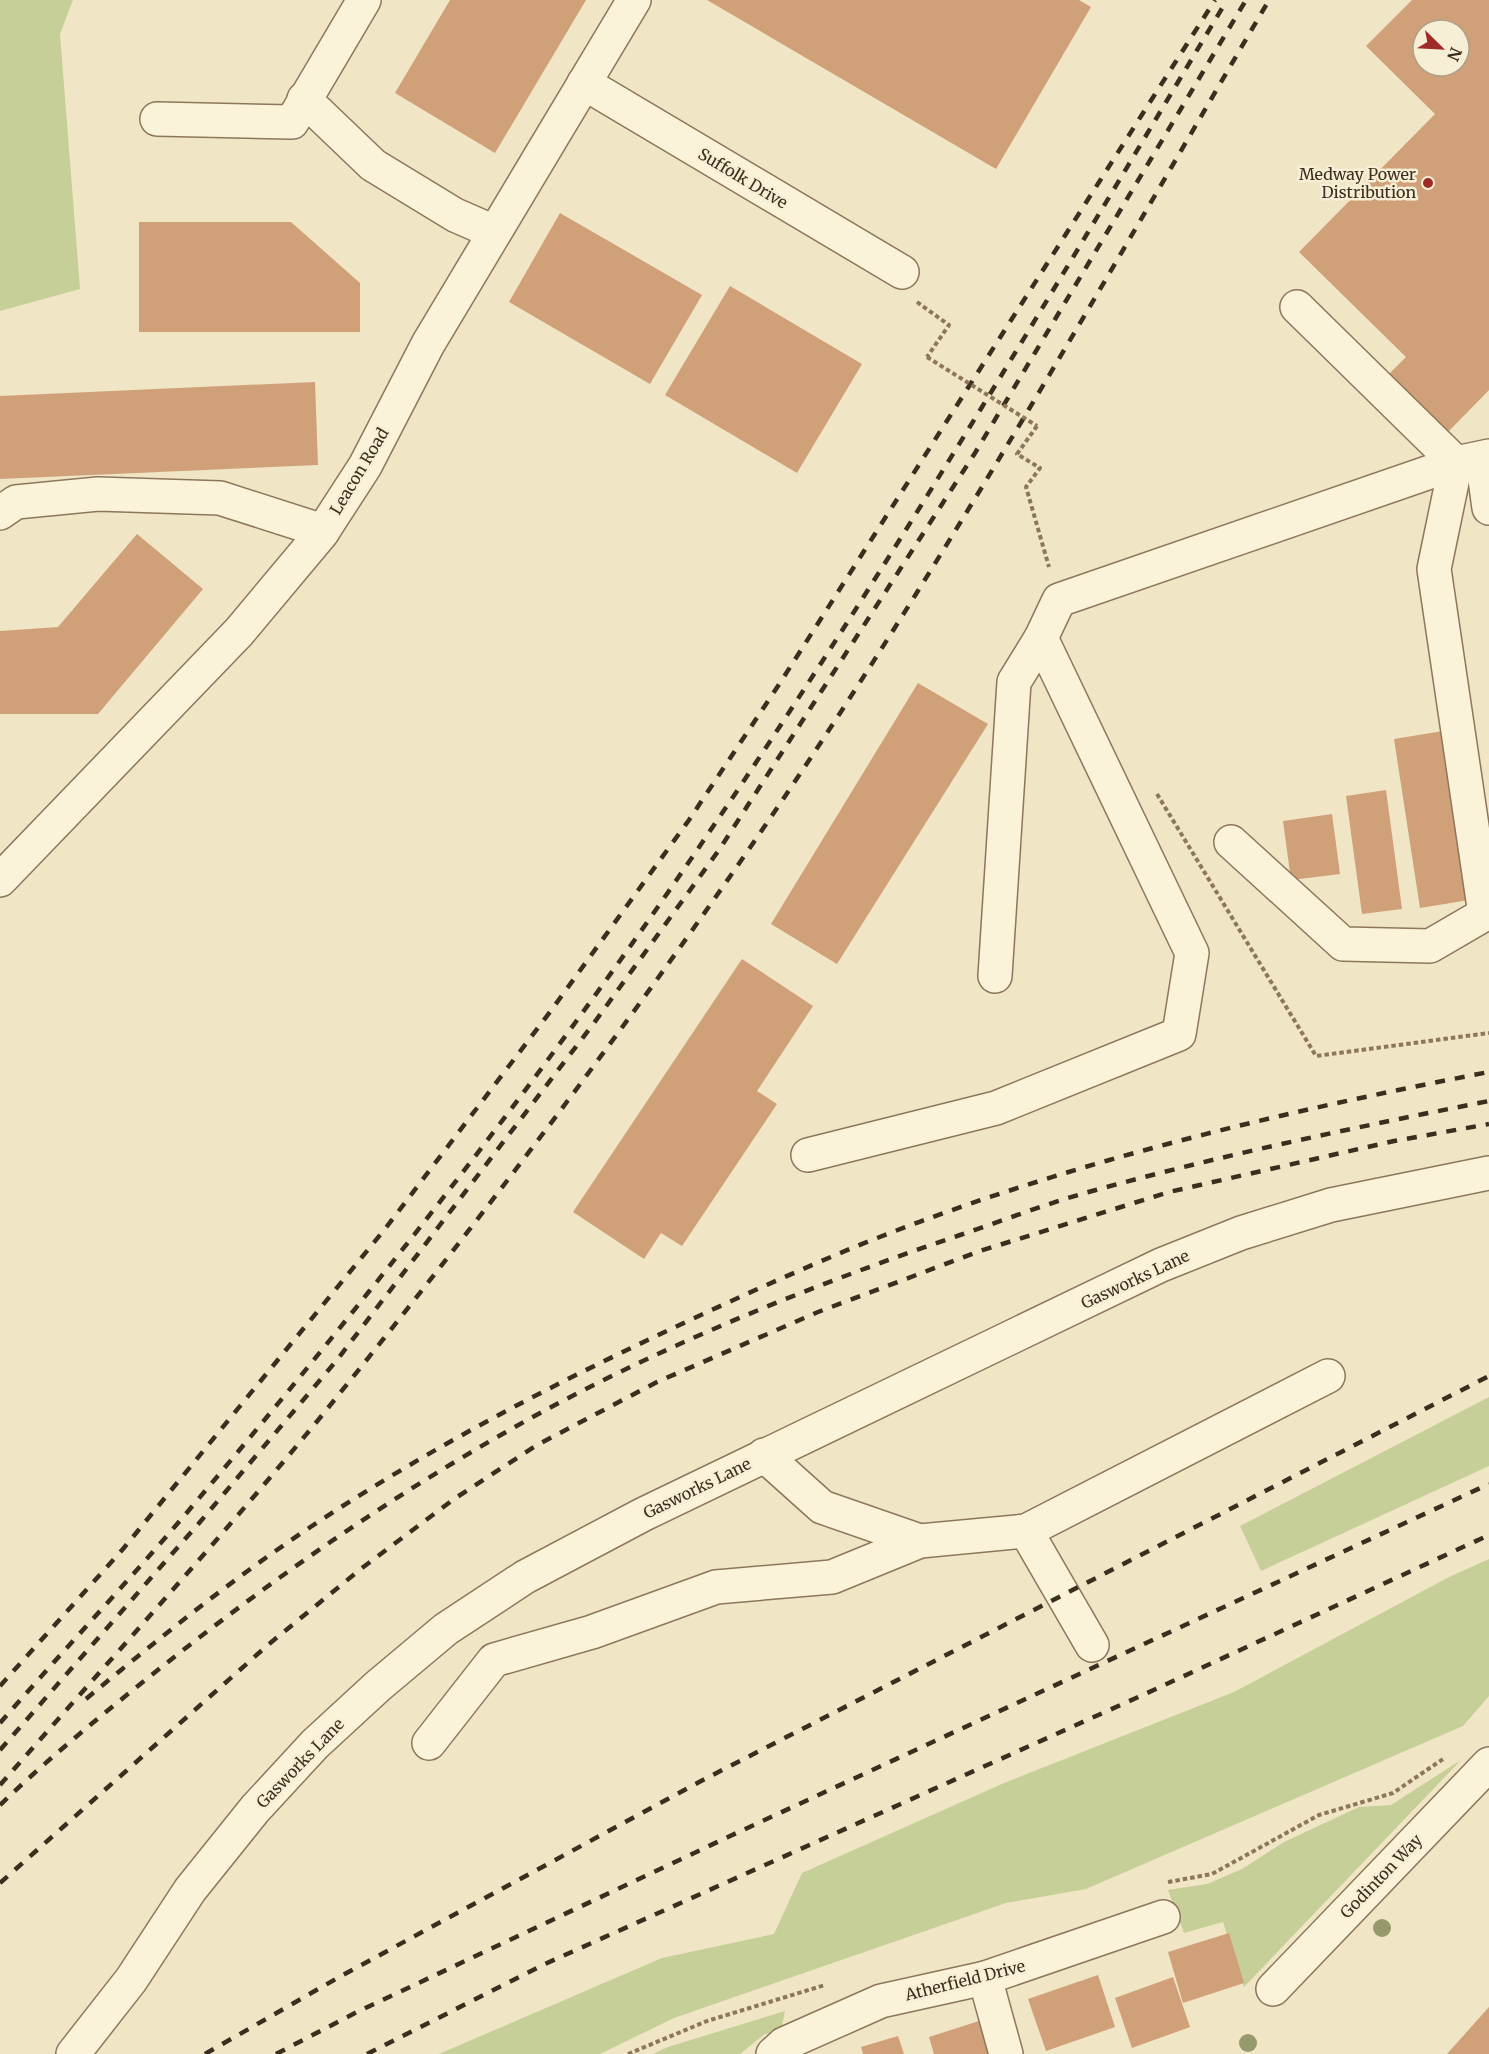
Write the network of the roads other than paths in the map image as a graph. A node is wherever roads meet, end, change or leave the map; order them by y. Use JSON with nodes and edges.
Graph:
{"nodes":[{"id":1,"x":364,"y":0,"type":"edge"},
{"id":2,"x":634,"y":0,"type":"edge"},
{"id":3,"x":584,"y":83,"type":"junction"},
{"id":4,"x":304,"y":99,"type":"junction"},
{"id":5,"x":157,"y":119,"type":"dead end"},
{"id":6,"x":494,"y":232,"type":"junction"},
{"id":7,"x":906,"y":284,"type":"road end"},
{"id":8,"x":1297,"y":307,"type":"dead end"},
{"id":9,"x":1476,"y":459,"type":"edge"},
{"id":10,"x":1489,"y":508,"type":"edge"},
{"id":11,"x":0,"y":513,"type":"edge"},
{"id":12,"x":323,"y":531,"type":"junction"},
{"id":13,"x":1041,"y":638,"type":"junction"},
{"id":14,"x":1231,"y":842,"type":"dead end"},
{"id":15,"x":0,"y":880,"type":"edge"},
{"id":16,"x":995,"y":976,"type":"dead end"},
{"id":17,"x":808,"y":1155,"type":"dead end"},
{"id":18,"x":1489,"y":1173,"type":"edge"},
{"id":19,"x":1328,"y":1376,"type":"dead end"},
{"id":20,"x":764,"y":1455,"type":"junction"},
{"id":21,"x":1026,"y":1531,"type":"junction"},
{"id":22,"x":920,"y":1541,"type":"junction"},
{"id":23,"x":1092,"y":1646,"type":"dead end"},
{"id":24,"x":429,"y":1743,"type":"dead end"},
{"id":25,"x":1489,"y":1764,"type":"edge"},
{"id":26,"x":1163,"y":1917,"type":"dead end"},
{"id":27,"x":985,"y":1978,"type":"junction"},
{"id":28,"x":1273,"y":1989,"type":"dead end"},
{"id":29,"x":73,"y":2054,"type":"edge"},
{"id":30,"x":773,"y":2054,"type":"edge"},
{"id":31,"x":1006,"y":2054,"type":"edge"}],
"edges":[{"from":1,"to":4,"type":"street"},
{"from":2,"to":3,"type":"street","name":"Leacon Road"},
{"from":3,"to":6,"type":"street","name":"Leacon Road"},
{"from":3,"to":7,"type":"street","name":"Suffolk Drive"},
{"from":4,"to":5,"type":"street"},
{"from":4,"to":6,"type":"street"},
{"from":6,"to":12,"type":"street","name":"Leacon Road"},
{"from":8,"to":9,"type":"street"},
{"from":9,"to":10,"type":"street"},
{"from":9,"to":13,"type":"street"},
{"from":9,"to":14,"type":"street"},
{"from":11,"to":12,"type":"street"},
{"from":12,"to":15,"type":"street","name":"Leacon Road"},
{"from":13,"to":16,"type":"street"},
{"from":13,"to":17,"type":"street"},
{"from":18,"to":20,"type":"street","name":"Gasworks Lane"},
{"from":19,"to":21,"type":"street"},
{"from":20,"to":22,"type":"street"},
{"from":20,"to":29,"type":"street","name":"Gasworks Lane"},
{"from":21,"to":22,"type":"street"},
{"from":21,"to":23,"type":"street"},
{"from":22,"to":24,"type":"street"},
{"from":25,"to":28,"type":"street","name":"Godinton Way"},
{"from":26,"to":27,"type":"street","name":"Atherfield Drive"},
{"from":27,"to":30,"type":"street","name":"Atherfield Drive"},
{"from":27,"to":31,"type":"street"}]}
